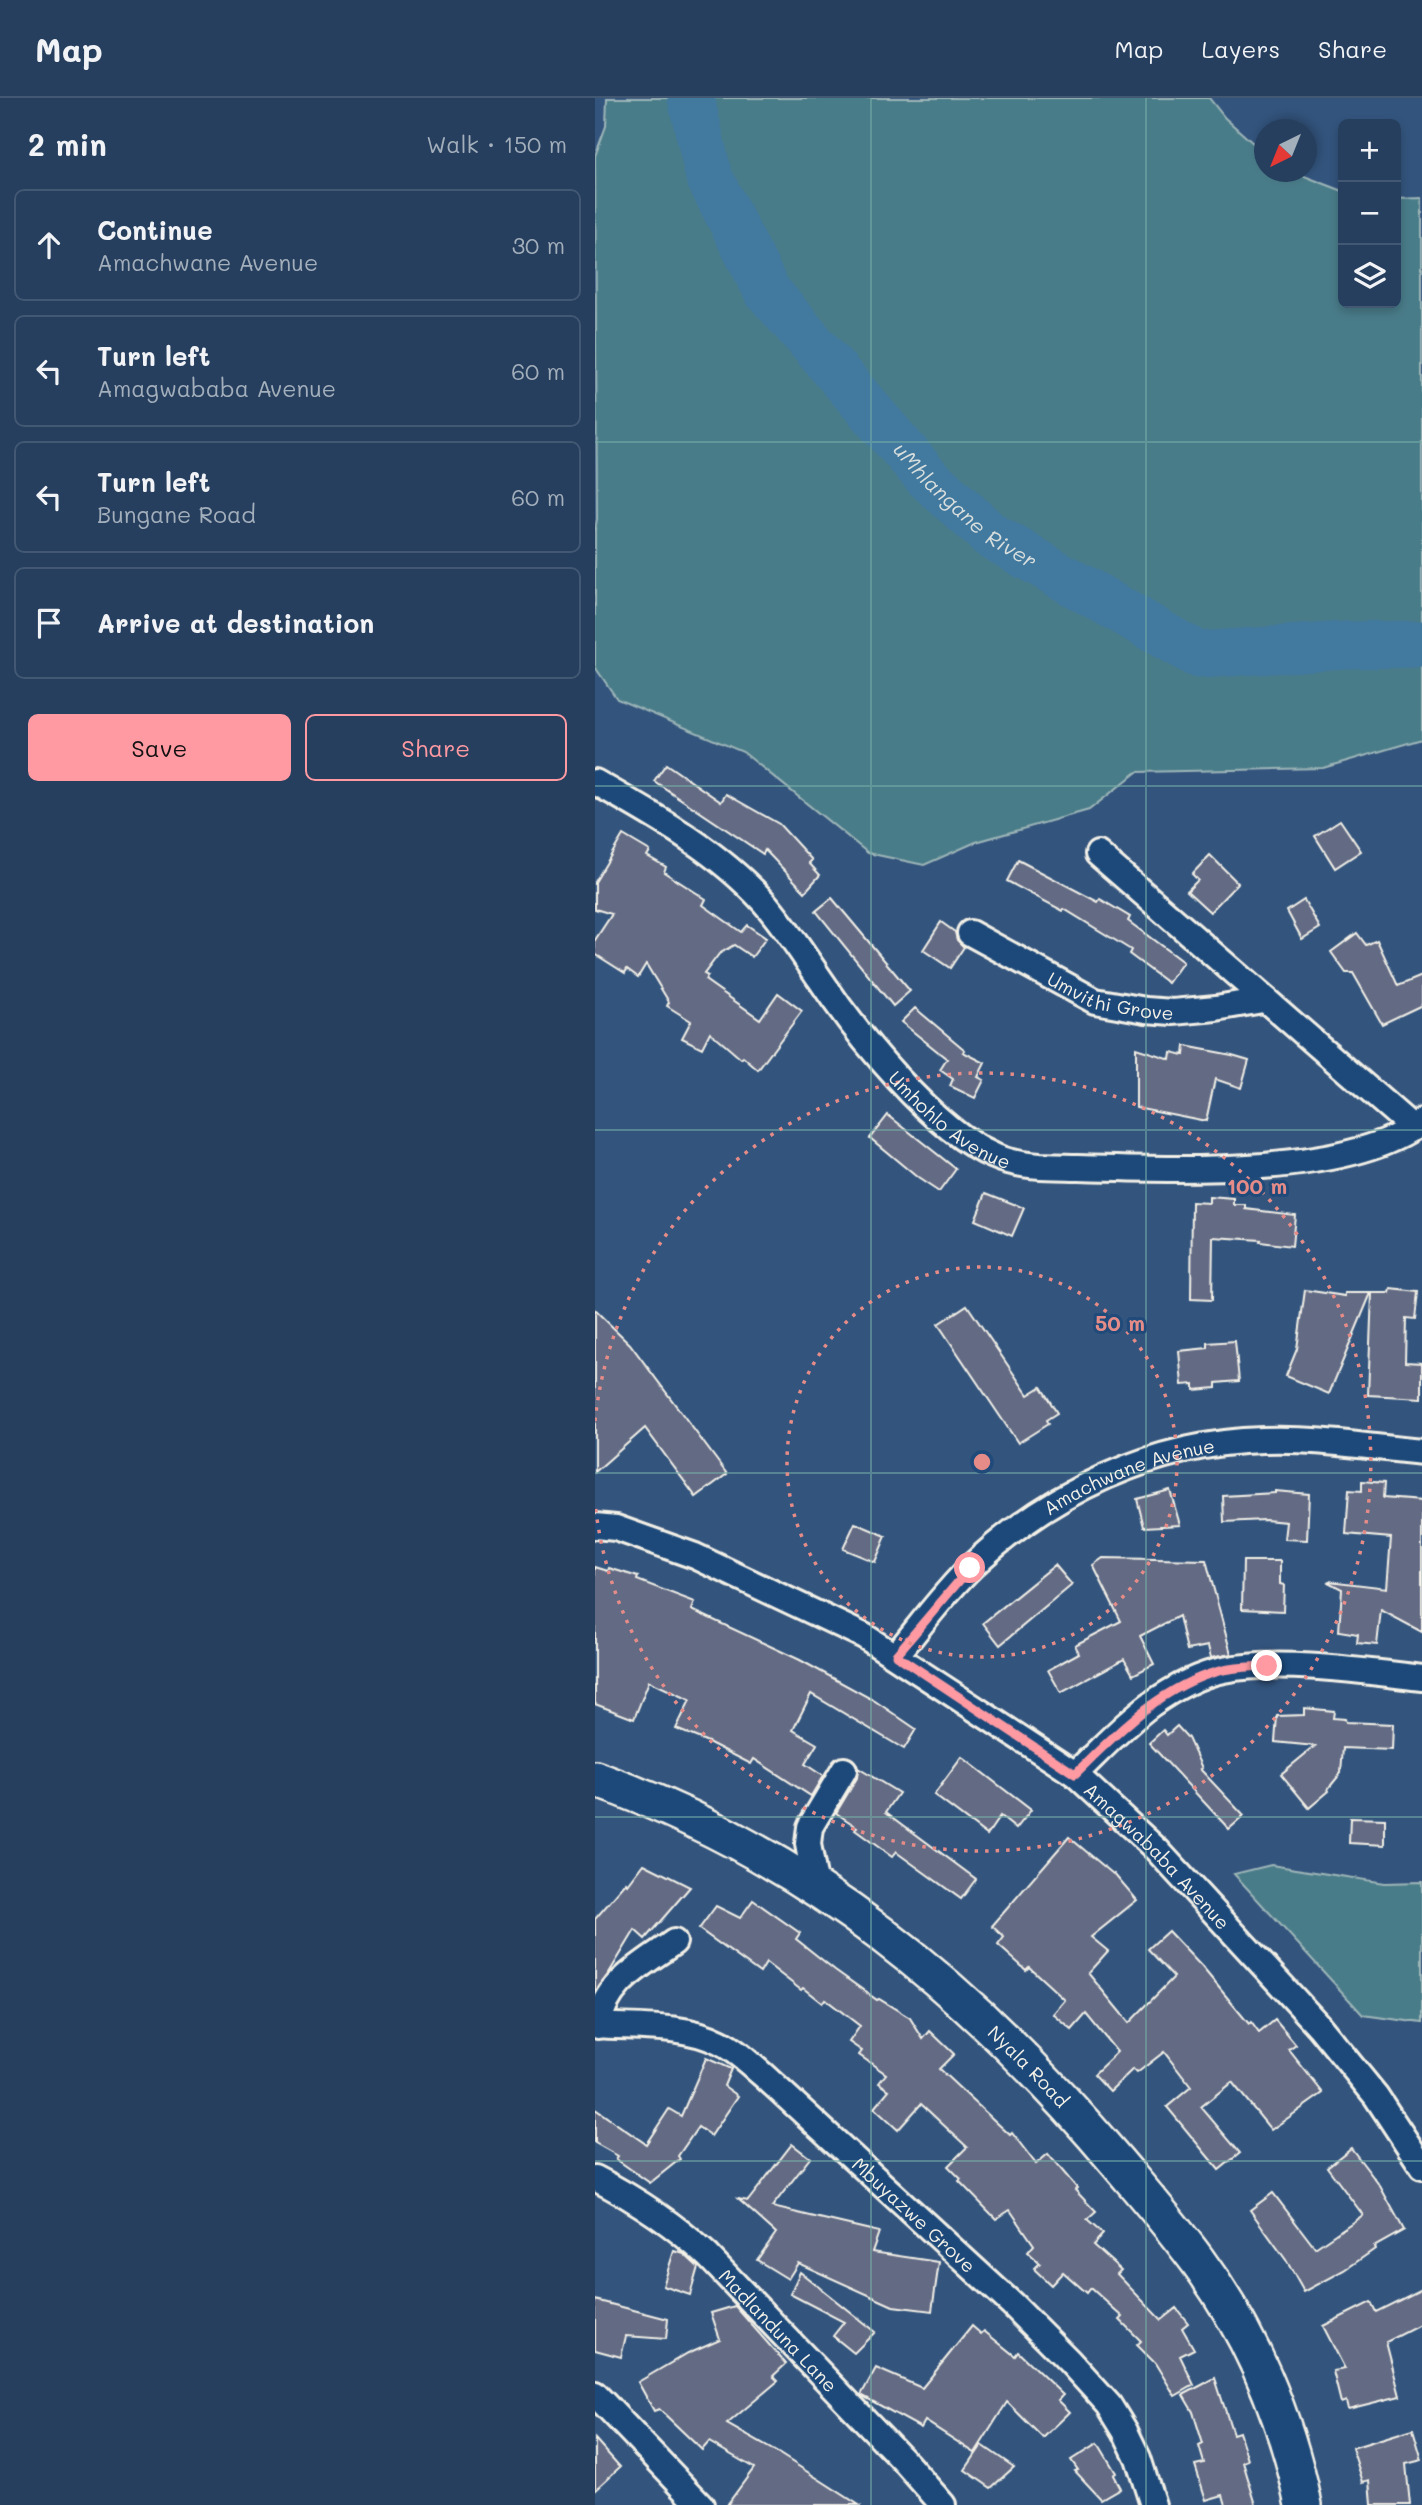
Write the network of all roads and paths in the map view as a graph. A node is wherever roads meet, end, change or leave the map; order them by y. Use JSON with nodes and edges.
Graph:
{"nodes":[{"id":1,"x":595,"y":782,"type":"edge"},
{"id":2,"x":1098,"y":854,"type":"dead end"},
{"id":3,"x":970,"y":933,"type":"dead end"},
{"id":4,"x":1263,"y":1000,"type":"junction"},
{"id":5,"x":1417,"y":1124,"type":"edge"},
{"id":6,"x":1422,"y":1452,"type":"edge"},
{"id":7,"x":595,"y":1526,"type":"edge"},
{"id":8,"x":896,"y":1655,"type":"junction"},
{"id":9,"x":1422,"y":1678,"type":"edge"},
{"id":10,"x":844,"y":1770,"type":"dead end"},
{"id":11,"x":1075,"y":1774,"type":"junction"},
{"id":12,"x":602,"y":1788,"type":"edge"},
{"id":13,"x":816,"y":1888,"type":"junction"},
{"id":14,"x":674,"y":1942,"type":"dead end"},
{"id":15,"x":596,"y":2026,"type":"edge"},
{"id":16,"x":1422,"y":2166,"type":"edge"},
{"id":17,"x":595,"y":2178,"type":"edge"},
{"id":18,"x":595,"y":2394,"type":"edge"},
{"id":19,"x":701,"y":2505,"type":"edge"},
{"id":20,"x":943,"y":2505,"type":"edge"},
{"id":21,"x":1153,"y":2505,"type":"edge"},
{"id":22,"x":1304,"y":2505,"type":"edge"}],
"edges":[{"from":1,"to":5,"type":"street","name":"Umhohlo Avenue"},
{"from":2,"to":4,"type":"street"},
{"from":3,"to":4,"type":"street","name":"Umvithi Grove"},
{"from":4,"to":5,"type":"street"},
{"from":6,"to":8,"type":"street","name":"Amachwane Avenue"},
{"from":7,"to":8,"type":"street","name":"Amagwababa Avenue"},
{"from":8,"to":11,"type":"street","name":"Amagwababa Avenue"},
{"from":9,"to":11,"type":"street"},
{"from":10,"to":13,"type":"street"},
{"from":11,"to":16,"type":"street","name":"Amagwababa Avenue"},
{"from":12,"to":13,"type":"street","name":"Nyala Road"},
{"from":13,"to":22,"type":"street","name":"Nyala Road"},
{"from":14,"to":15,"type":"street","name":"Mbuyazwe Grove"},
{"from":15,"to":21,"type":"street","name":"Mbuyazwe Grove"},
{"from":17,"to":20,"type":"street","name":"Madlanduna Lane"},
{"from":18,"to":19,"type":"street"}]}
